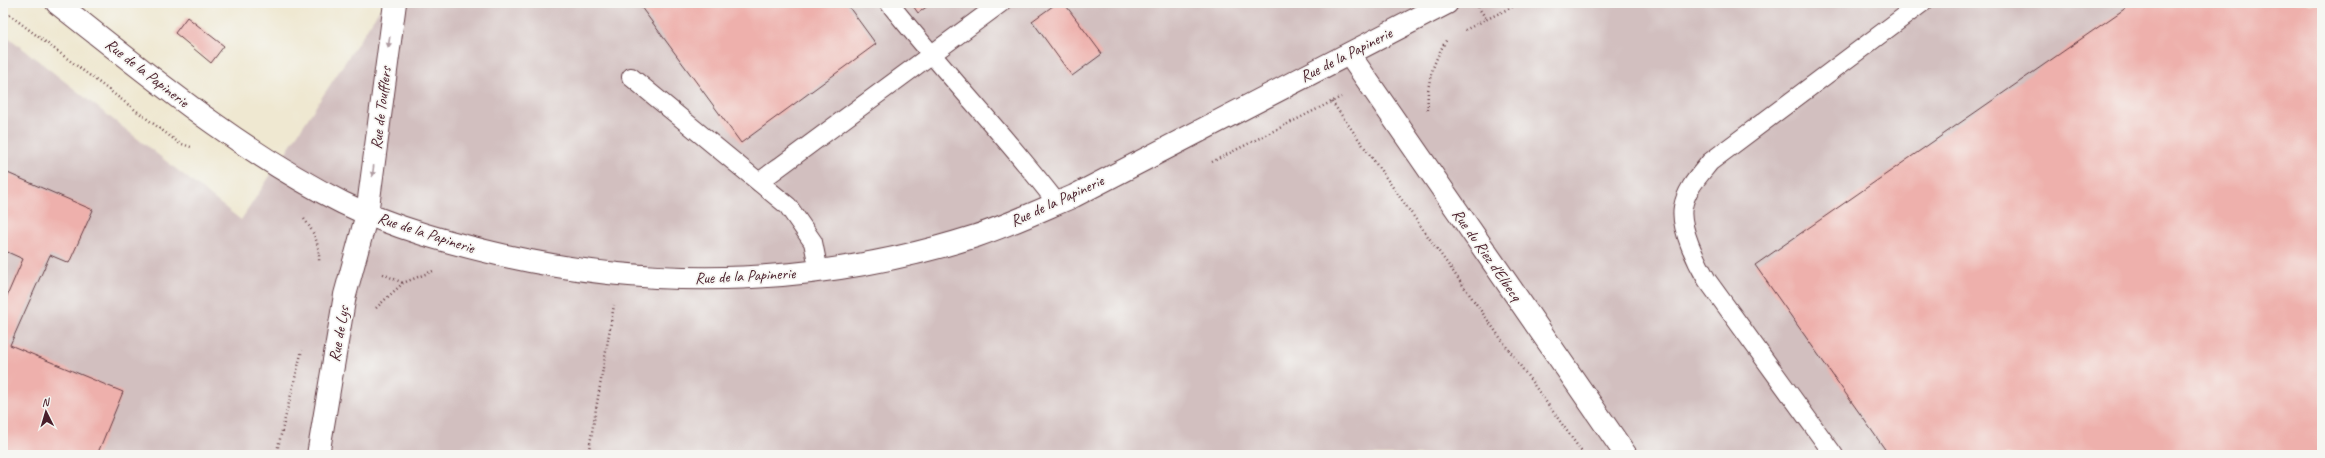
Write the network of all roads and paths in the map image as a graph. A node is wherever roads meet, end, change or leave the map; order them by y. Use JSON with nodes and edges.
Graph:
{"nodes":[{"id":1,"x":57,"y":3,"type":"edge"},
{"id":2,"x":395,"y":3,"type":"edge"},
{"id":3,"x":889,"y":3,"type":"edge"},
{"id":4,"x":1001,"y":3,"type":"edge"},
{"id":5,"x":1447,"y":3,"type":"edge"},
{"id":6,"x":1476,"y":3,"type":"edge"},
{"id":7,"x":1922,"y":3,"type":"edge"},
{"id":8,"x":3,"y":10,"type":"edge"},
{"id":9,"x":1487,"y":20,"type":"dead end"},
{"id":10,"x":1349,"y":54,"type":"junction"},
{"id":11,"x":930,"y":55,"type":"junction"},
{"id":12,"x":631,"y":77,"type":"dead end"},
{"id":13,"x":1332,"y":102,"type":"dead end"},
{"id":14,"x":192,"y":148,"type":"dead end"},
{"id":15,"x":759,"y":182,"type":"junction"},
{"id":16,"x":1057,"y":203,"type":"junction"},
{"id":17,"x":300,"y":214,"type":"dead end"},
{"id":18,"x":367,"y":214,"type":"junction"},
{"id":19,"x":319,"y":268,"type":"dead end"},
{"id":20,"x":439,"y":272,"type":"dead end"},
{"id":21,"x":819,"y":272,"type":"junction"},
{"id":22,"x":615,"y":301,"type":"dead end"},
{"id":23,"x":374,"y":314,"type":"dead end"},
{"id":24,"x":303,"y":347,"type":"dead end"},
{"id":25,"x":276,"y":455,"type":"edge"},
{"id":26,"x":318,"y":455,"type":"edge"},
{"id":27,"x":588,"y":455,"type":"edge"},
{"id":28,"x":1584,"y":455,"type":"edge"},
{"id":29,"x":1626,"y":455,"type":"edge"},
{"id":30,"x":1834,"y":455,"type":"edge"}],
"edges":[{"from":1,"to":18,"type":"street","name":"Rue de la Papinerie"},
{"from":2,"to":18,"type":"street","name":"Rue de Toufflers","one_way":true},
{"from":3,"to":11,"type":"lane"},
{"from":4,"to":11,"type":"lane"},
{"from":5,"to":10,"type":"street","name":"Rue de la Papinerie"},
{"from":6,"to":9,"type":"path"},
{"from":7,"to":30,"type":"lane"},
{"from":8,"to":14,"type":"path"},
{"from":10,"to":16,"type":"street","name":"Rue de la Papinerie"},
{"from":10,"to":29,"type":"street","name":"Rue du Riez d'Elbecq"},
{"from":11,"to":15,"type":"lane"},
{"from":11,"to":16,"type":"lane"},
{"from":12,"to":15,"type":"lane"},
{"from":13,"to":28,"type":"path"},
{"from":15,"to":21,"type":"lane"},
{"from":16,"to":21,"type":"street","name":"Rue de la Papinerie"},
{"from":17,"to":19,"type":"path"},
{"from":18,"to":21,"type":"street","name":"Rue de la Papinerie"},
{"from":18,"to":26,"type":"street","name":"Rue de Lys"},
{"from":20,"to":23,"type":"path"},
{"from":22,"to":27,"type":"path"},
{"from":24,"to":25,"type":"path"}]}
